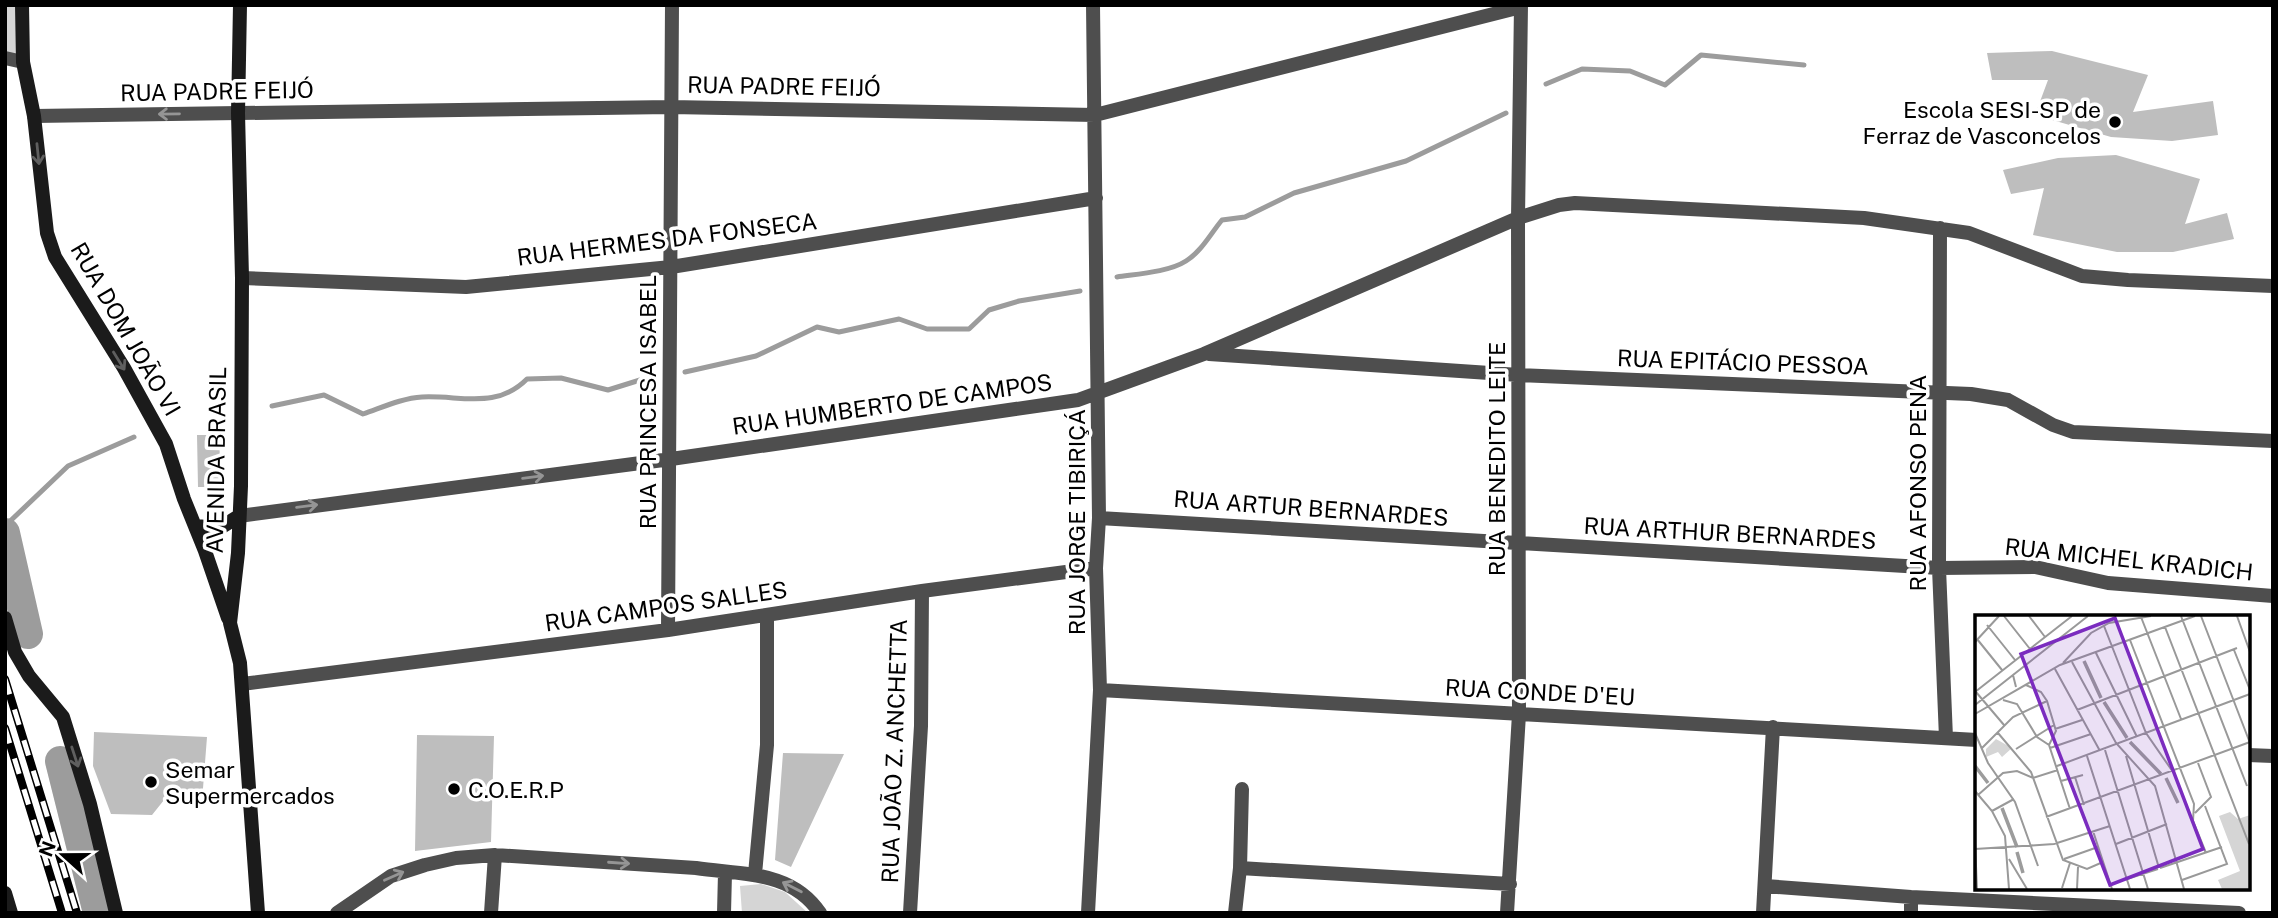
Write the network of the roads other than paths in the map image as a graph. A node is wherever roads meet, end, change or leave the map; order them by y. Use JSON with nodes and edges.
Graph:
{"nodes":[{"id":1,"x":22,"y":5,"type":"edge"},
{"id":2,"x":240,"y":5,"type":"edge"},
{"id":3,"x":672,"y":5,"type":"edge"},
{"id":4,"x":1093,"y":5,"type":"edge"},
{"id":5,"x":1521,"y":6,"type":"edge"},
{"id":6,"x":5,"y":58,"type":"edge"},
{"id":7,"x":23,"y":62,"type":"junction"},
{"id":8,"x":671,"y":107,"type":"junction"},
{"id":9,"x":238,"y":113,"type":"junction"},
{"id":10,"x":1095,"y":114,"type":"junction"},
{"id":11,"x":34,"y":116,"type":"junction"},
{"id":12,"x":1096,"y":198,"type":"junction"},
{"id":13,"x":1518,"y":218,"type":"junction"},
{"id":14,"x":1940,"y":228,"type":"junction"},
{"id":15,"x":671,"y":267,"type":"junction"},
{"id":16,"x":242,"y":278,"type":"junction"},
{"id":17,"x":2273,"y":286,"type":"edge"},
{"id":18,"x":1204,"y":354,"type":"junction"},
{"id":19,"x":1519,"y":375,"type":"junction"},
{"id":20,"x":1938,"y":393,"type":"junction"},
{"id":21,"x":1098,"y":394,"type":"junction"},
{"id":22,"x":2273,"y":441,"type":"edge"},
{"id":23,"x":671,"y":459,"type":"junction"},
{"id":24,"x":239,"y":516,"type":"junction"},
{"id":25,"x":1100,"y":518,"type":"junction"},
{"id":26,"x":195,"y":526,"type":"junction"},
{"id":27,"x":1519,"y":543,"type":"junction"},
{"id":28,"x":1096,"y":568,"type":"junction"},
{"id":29,"x":1939,"y":568,"type":"junction"},
{"id":30,"x":922,"y":591,"type":"junction"},
{"id":31,"x":2273,"y":596,"type":"edge"},
{"id":32,"x":767,"y":616,"type":"junction"},
{"id":33,"x":5,"y":618,"type":"edge"},
{"id":34,"x":230,"y":623,"type":"junction"},
{"id":35,"x":668,"y":630,"type":"junction"},
{"id":36,"x":242,"y":684,"type":"junction"},
{"id":37,"x":1100,"y":690,"type":"junction"},
{"id":38,"x":1519,"y":714,"type":"junction"},
{"id":39,"x":1773,"y":727,"type":"junction"},
{"id":40,"x":1946,"y":738,"type":"junction"},
{"id":41,"x":1975,"y":740,"type":"edge"},
{"id":42,"x":2250,"y":755,"type":"edge"},
{"id":43,"x":2273,"y":756,"type":"edge"},
{"id":44,"x":1242,"y":789,"type":"dead end"},
{"id":45,"x":495,"y":855,"type":"junction"},
{"id":46,"x":1240,"y":868,"type":"junction"},
{"id":47,"x":725,"y":873,"type":"junction"},
{"id":48,"x":755,"y":874,"type":"junction"},
{"id":49,"x":1510,"y":884,"type":"junction"},
{"id":50,"x":1765,"y":886,"type":"junction"},
{"id":51,"x":5,"y":893,"type":"edge"},
{"id":52,"x":1911,"y":897,"type":"junction"},
{"id":53,"x":2064,"y":908,"type":"edge"},
{"id":54,"x":11,"y":913,"type":"edge"},
{"id":55,"x":116,"y":913,"type":"edge"},
{"id":56,"x":258,"y":913,"type":"edge"},
{"id":57,"x":337,"y":913,"type":"edge"},
{"id":58,"x":491,"y":913,"type":"edge"},
{"id":59,"x":724,"y":913,"type":"edge"},
{"id":60,"x":820,"y":913,"type":"edge"},
{"id":61,"x":910,"y":913,"type":"edge"},
{"id":62,"x":1088,"y":913,"type":"edge"},
{"id":63,"x":1235,"y":913,"type":"edge"},
{"id":64,"x":1507,"y":913,"type":"edge"},
{"id":65,"x":1763,"y":913,"type":"edge"},
{"id":66,"x":1911,"y":913,"type":"edge"},
{"id":67,"x":2239,"y":913,"type":"edge"}],
"edges":[{"from":1,"to":7,"type":"main road","name":"RUA DOM JOÃO VI"},
{"from":2,"to":9,"type":"main road","name":"AVENIDA BRASIL"},
{"from":3,"to":8,"type":"street","name":"RUA PRINCESA ISABEL"},
{"from":4,"to":10,"type":"street","name":"RUA JORGE TIBIRIÇÁ"},
{"from":5,"to":10,"type":"street","name":"RUA PADRE FEIJÓ"},
{"from":5,"to":13,"type":"street","name":"RUA BENEDITO LEITE"},
{"from":6,"to":7,"type":"street"},
{"from":7,"to":11,"type":"main road","name":"RUA DOM JOÃO VI"},
{"from":8,"to":9,"type":"street","name":"RUA PADRE FEIJÓ"},
{"from":8,"to":10,"type":"street","name":"RUA PADRE FEIJÓ"},
{"from":8,"to":15,"type":"street","name":"RUA PRINCESA ISABEL"},
{"from":9,"to":11,"type":"street","name":"RUA PADRE FEIJÓ","one_way":true},
{"from":9,"to":16,"type":"main road","name":"AVENIDA BRASIL"},
{"from":10,"to":12,"type":"street","name":"RUA JORGE TIBIRIÇÁ"},
{"from":11,"to":26,"type":"main road","name":"RUA DOM JOÃO VI","one_way":true},
{"from":12,"to":15,"type":"street","name":"RUA HERMES DA FONSECA"},
{"from":12,"to":21,"type":"street","name":"RUA JORGE TIBIRIÇÁ"},
{"from":13,"to":14,"type":"street","name":"RUA HUMBERTO DE CAMPOS"},
{"from":13,"to":18,"type":"street","name":"RUA HUMBERTO DE CAMPOS"},
{"from":13,"to":19,"type":"street","name":"RUA BENEDITO LEITE"},
{"from":14,"to":17,"type":"street","name":"RUA HUMBERTO DE CAMPOS"},
{"from":14,"to":20,"type":"street","name":"RUA AFONSO PENA"},
{"from":15,"to":16,"type":"street","name":"RUA HERMES DA FONSECA"},
{"from":15,"to":23,"type":"street","name":"RUA PRINCESA ISABEL"},
{"from":16,"to":24,"type":"main road","name":"AVENIDA BRASIL"},
{"from":18,"to":19,"type":"street","name":"RUA EPITÁCIO PESSOA"},
{"from":18,"to":21,"type":"street","name":"RUA HUMBERTO DE CAMPOS"},
{"from":19,"to":20,"type":"street","name":"RUA EPITÁCIO PESSOA"},
{"from":19,"to":27,"type":"street","name":"RUA BENEDITO LEITE"},
{"from":20,"to":22,"type":"street","name":"RUA EPITÁCIO PESSOA"},
{"from":20,"to":29,"type":"street","name":"RUA AFONSO PENA"},
{"from":21,"to":23,"type":"street","name":"RUA HUMBERTO DE CAMPOS"},
{"from":21,"to":25,"type":"street","name":"RUA JORGE TIBIRIÇÁ"},
{"from":24,"to":23,"type":"street","name":"RUA HUMBERTO DE CAMPOS","one_way":true},
{"from":23,"to":35,"type":"street","name":"RUA PRINCESA ISABEL"},
{"from":24,"to":26,"type":"main road"},
{"from":24,"to":34,"type":"main road","name":"AVENIDA BRASIL"},
{"from":25,"to":27,"type":"street","name":"RUA ARTUR BERNARDES"},
{"from":25,"to":28,"type":"street","name":"RUA JORGE TIBIRIÇÁ"},
{"from":26,"to":34,"type":"main road","name":"RUA DOM JOÃO VI"},
{"from":27,"to":29,"type":"street","name":"RUA ARTHUR BERNARDES"},
{"from":27,"to":38,"type":"street","name":"RUA BENEDITO LEITE"},
{"from":28,"to":30,"type":"street","name":"RUA CAMPOS SALLES"},
{"from":28,"to":37,"type":"street","name":"RUA JORGE TIBIRIÇÁ"},
{"from":29,"to":31,"type":"street","name":"RUA MICHEL KRADICH"},
{"from":29,"to":40,"type":"street","name":"RUA AFONSO PENA"},
{"from":30,"to":32,"type":"street","name":"RUA CAMPOS SALLES"},
{"from":30,"to":61,"type":"street","name":"RUA JOÃO Z. ANCHETTA"},
{"from":32,"to":35,"type":"street","name":"RUA CAMPOS SALLES"},
{"from":32,"to":48,"type":"street"},
{"from":33,"to":55,"type":"main road","one_way":true},
{"from":34,"to":36,"type":"main road","name":"AVENIDA BRASIL"},
{"from":35,"to":36,"type":"street","name":"RUA CAMPOS SALLES"},
{"from":36,"to":56,"type":"main road","name":"AVENIDA BRASIL"},
{"from":37,"to":38,"type":"street","name":"RUA CONDE D'EU"},
{"from":37,"to":62,"type":"street","name":"RUA JORGE TIBIRIÇÁ"},
{"from":38,"to":39,"type":"street","name":"RUA CONDE D'EU"},
{"from":38,"to":49,"type":"street","name":"RUA BENEDITO LEITE"},
{"from":39,"to":40,"type":"street","name":"RUA CONDE D'EU"},
{"from":39,"to":50,"type":"street"},
{"from":40,"to":41,"type":"street","name":"RUA CONDE D'EU"},
{"from":42,"to":43,"type":"street"},
{"from":44,"to":46,"type":"street"},
{"from":45,"to":47,"type":"street","one_way":true},
{"from":57,"to":45,"type":"street","one_way":true},
{"from":45,"to":58,"type":"street"},
{"from":46,"to":49,"type":"street"},
{"from":46,"to":63,"type":"street"},
{"from":47,"to":48,"type":"street"},
{"from":47,"to":59,"type":"street"},
{"from":60,"to":48,"type":"street","one_way":true},
{"from":49,"to":64,"type":"street","name":"RUA BENEDITO LEITE"},
{"from":50,"to":52,"type":"street"},
{"from":50,"to":65,"type":"street"},
{"from":51,"to":54,"type":"main road"},
{"from":52,"to":53,"type":"street"},
{"from":52,"to":66,"type":"street"},
{"from":53,"to":67,"type":"street"}]}
